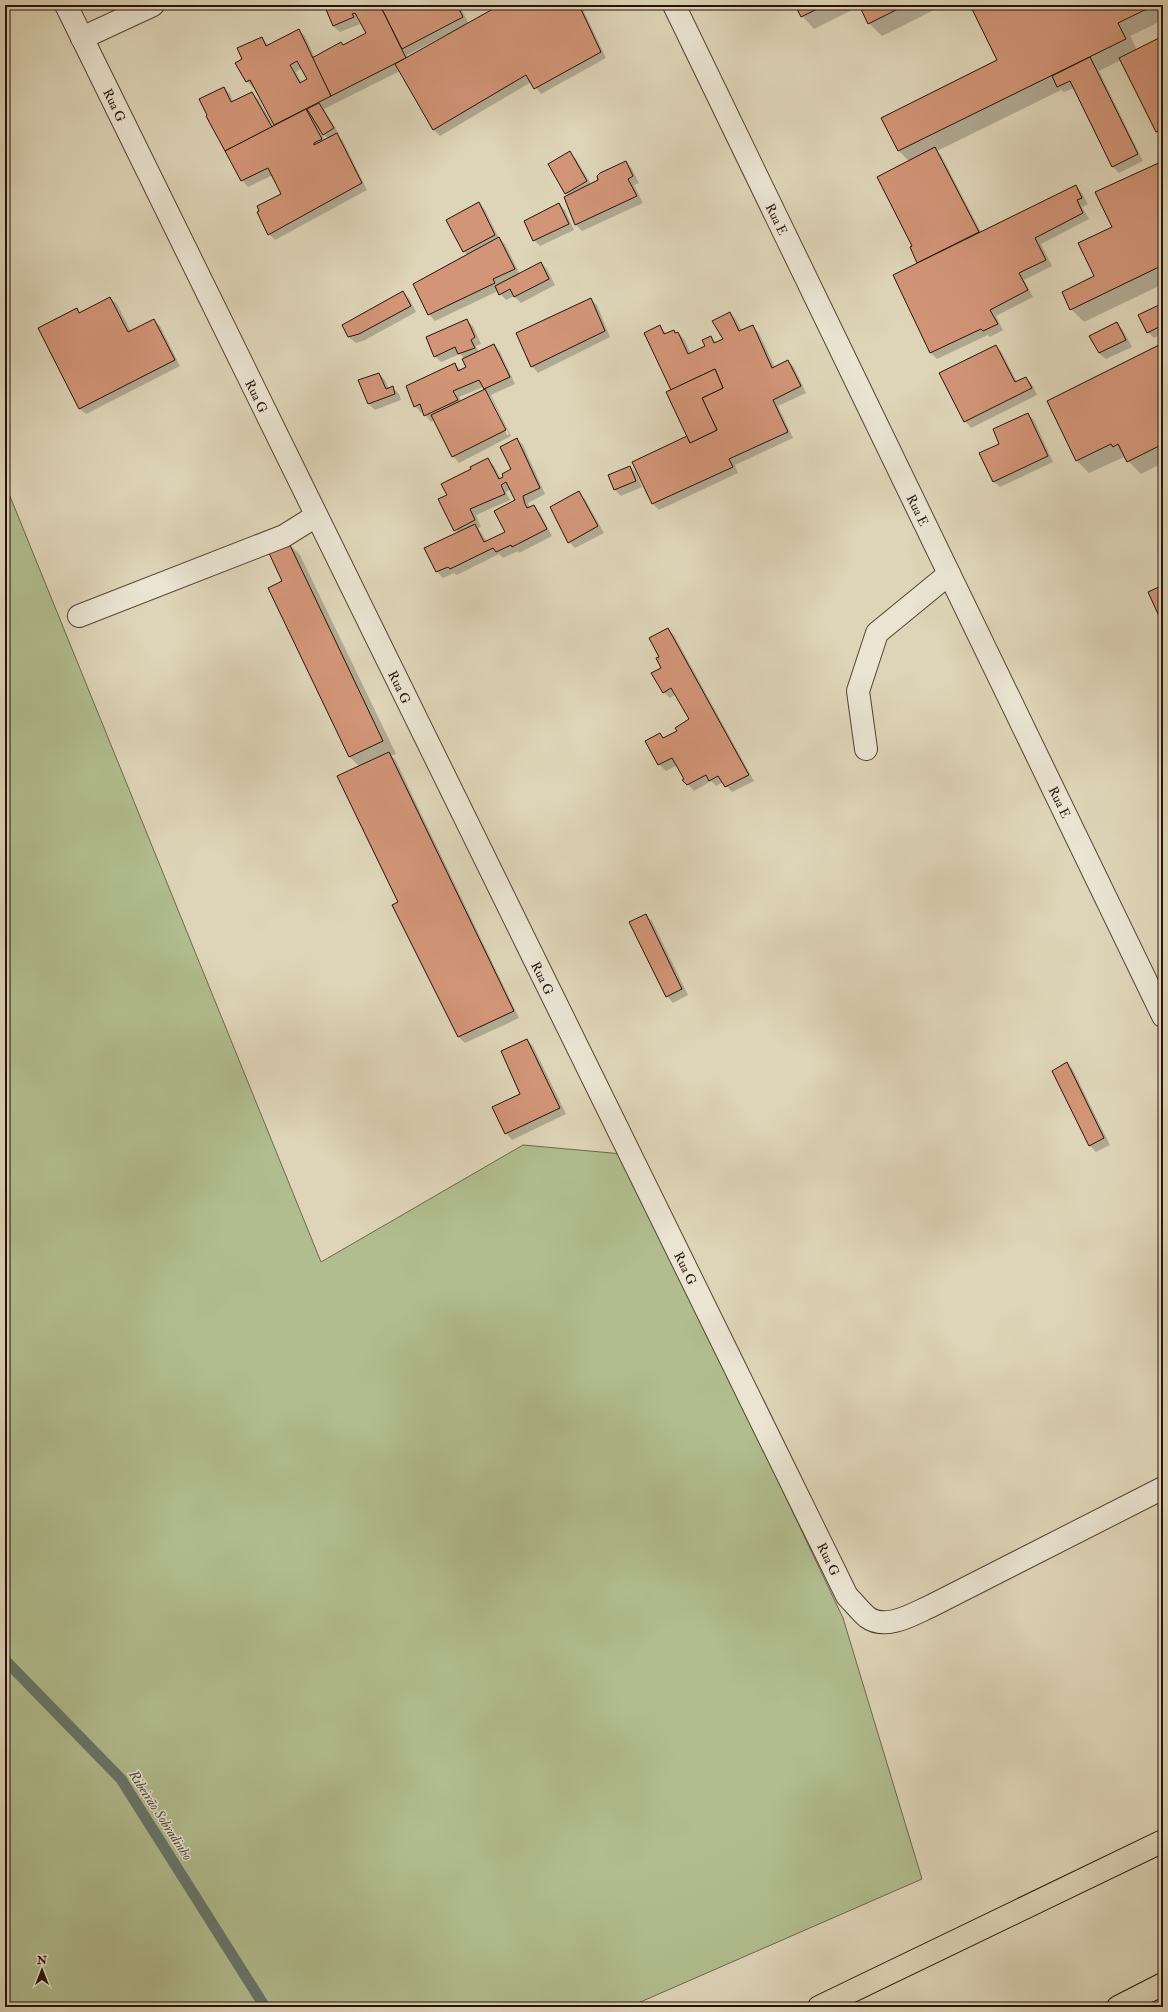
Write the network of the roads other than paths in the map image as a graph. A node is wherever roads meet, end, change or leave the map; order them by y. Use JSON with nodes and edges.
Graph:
{"nodes":[{"id":1,"x":66,"y":5,"type":"edge"},
{"id":2,"x":153,"y":5,"type":"edge"},
{"id":3,"x":674,"y":5,"type":"edge"},
{"id":4,"x":82,"y":38,"type":"junction"},
{"id":5,"x":316,"y":516,"type":"junction"},
{"id":6,"x":949,"y":574,"type":"junction"},
{"id":7,"x":79,"y":616,"type":"dead end"},
{"id":8,"x":866,"y":749,"type":"dead end"},
{"id":9,"x":1163,"y":1016,"type":"edge"},
{"id":10,"x":1163,"y":1488,"type":"edge"},
{"id":11,"x":1163,"y":1841,"type":"edge"},
{"id":12,"x":1163,"y":1984,"type":"edge"},
{"id":13,"x":819,"y":2007,"type":"edge"},
{"id":14,"x":1118,"y":2007,"type":"edge"}],
"edges":[{"from":1,"to":4,"type":"street","name":"Rua G"},
{"from":2,"to":4,"type":"street"},
{"from":3,"to":6,"type":"street","name":"Rua E"},
{"from":4,"to":5,"type":"street","name":"Rua G"},
{"from":5,"to":7,"type":"street"},
{"from":5,"to":10,"type":"street","name":"Rua G"},
{"from":6,"to":8,"type":"street"},
{"from":6,"to":9,"type":"street","name":"Rua E"},
{"from":11,"to":13,"type":"main road"},
{"from":12,"to":14,"type":"main road"}]}
